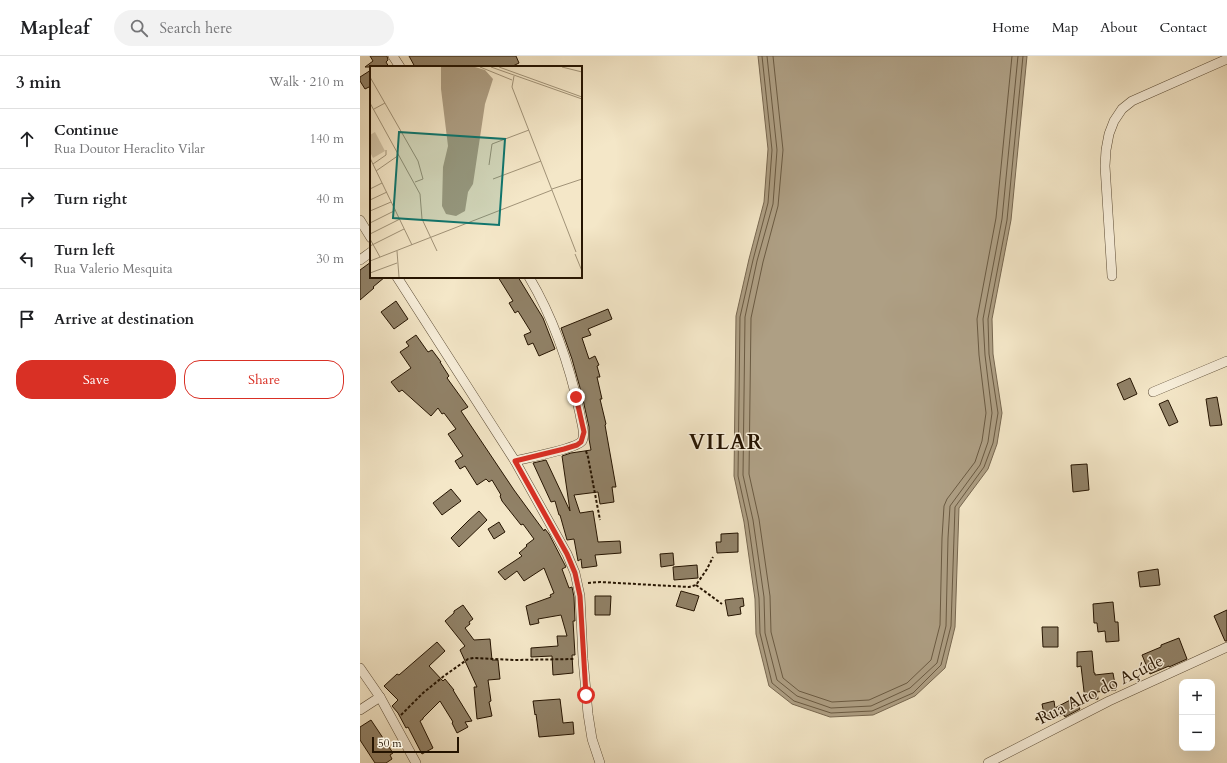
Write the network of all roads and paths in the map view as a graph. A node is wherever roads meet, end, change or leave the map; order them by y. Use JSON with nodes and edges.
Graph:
{"nodes":[{"id":1,"x":393,"y":56,"type":"edge"},
{"id":2,"x":1227,"y":59,"type":"edge"},
{"id":3,"x":399,"y":66,"type":"edge"},
{"id":4,"x":360,"y":220,"type":"edge"},
{"id":5,"x":370,"y":236,"type":"edge"},
{"id":6,"x":370,"y":253,"type":"edge"},
{"id":7,"x":360,"y":260,"type":"edge"},
{"id":8,"x":1112,"y":276,"type":"dead end"},
{"id":9,"x":398,"y":278,"type":"edge"},
{"id":10,"x":530,"y":278,"type":"edge"},
{"id":11,"x":1227,"y":361,"type":"edge"},
{"id":12,"x":1153,"y":392,"type":"dead end"},
{"id":13,"x":582,"y":437,"type":"junction"},
{"id":14,"x":515,"y":461,"type":"junction"},
{"id":15,"x":600,"y":520,"type":"dead end"},
{"id":16,"x":713,"y":557,"type":"dead end"},
{"id":17,"x":578,"y":584,"type":"junction"},
{"id":18,"x":696,"y":585,"type":"junction"},
{"id":19,"x":722,"y":604,"type":"dead end"},
{"id":20,"x":1227,"y":647,"type":"edge"},
{"id":21,"x":583,"y":659,"type":"junction"},
{"id":22,"x":360,"y":668,"type":"edge"},
{"id":23,"x":380,"y":697,"type":"junction"},
{"id":24,"x":360,"y":710,"type":"edge"},
{"id":25,"x":393,"y":722,"type":"junction"},
{"id":26,"x":416,"y":763,"type":"edge"},
{"id":27,"x":600,"y":763,"type":"edge"},
{"id":28,"x":988,"y":763,"type":"edge"}],
"edges":[{"from":1,"to":3,"type":"street"},
{"from":2,"to":8,"type":"street"},
{"from":4,"to":5,"type":"street"},
{"from":6,"to":7,"type":"street"},
{"from":9,"to":14,"type":"street"},
{"from":10,"to":13,"type":"street"},
{"from":11,"to":12,"type":"street"},
{"from":13,"to":14,"type":"street"},
{"from":13,"to":15,"type":"path"},
{"from":14,"to":17,"type":"street"},
{"from":16,"to":18,"type":"path"},
{"from":17,"to":18,"type":"path"},
{"from":17,"to":21,"type":"street"},
{"from":18,"to":19,"type":"path"},
{"from":20,"to":28,"type":"street","name":"Rua Alto do Açúde"},
{"from":21,"to":25,"type":"path"},
{"from":21,"to":27,"type":"street"},
{"from":22,"to":23,"type":"street"},
{"from":23,"to":24,"type":"street"},
{"from":23,"to":25,"type":"street"},
{"from":25,"to":26,"type":"street"}]}
